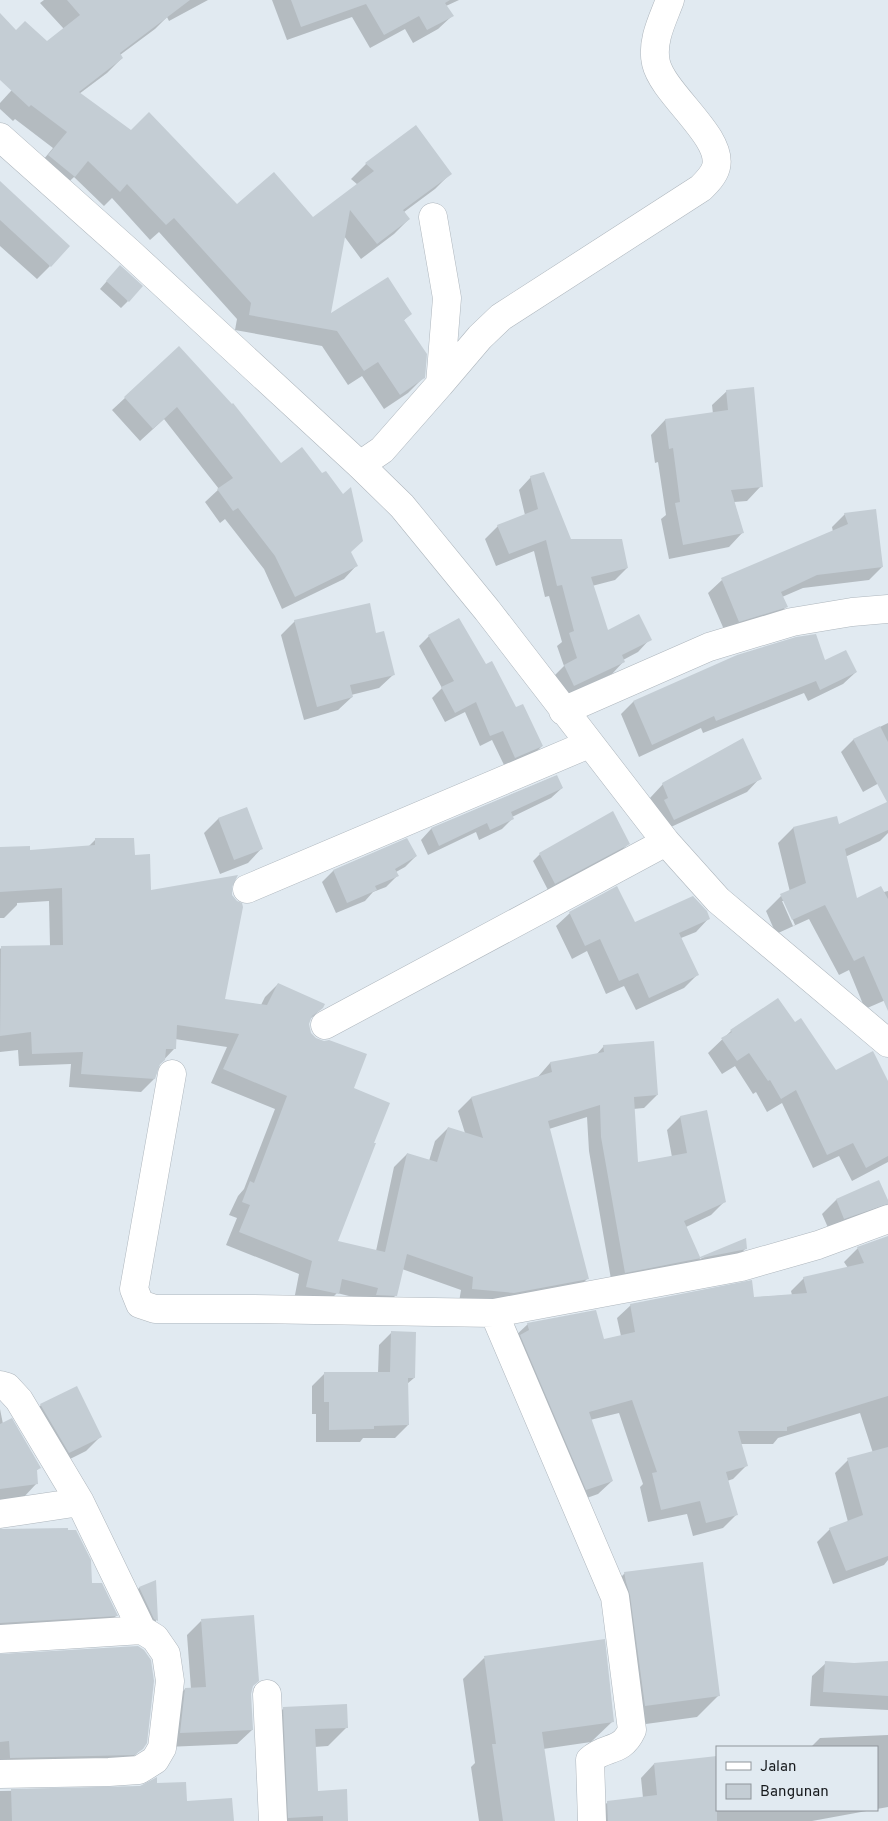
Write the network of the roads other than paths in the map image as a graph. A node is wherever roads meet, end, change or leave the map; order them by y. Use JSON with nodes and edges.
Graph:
{"nodes":[{"id":1,"x":670,"y":0,"type":"edge"},
{"id":2,"x":0,"y":138,"type":"edge"},
{"id":3,"x":433,"y":218,"type":"dead end"},
{"id":4,"x":440,"y":384,"type":"junction"},
{"id":5,"x":360,"y":465,"type":"junction"},
{"id":6,"x":888,"y":609,"type":"edge"},
{"id":7,"x":563,"y":711,"type":"junction"},
{"id":8,"x":588,"y":744,"type":"junction"},
{"id":9,"x":666,"y":842,"type":"junction"},
{"id":10,"x":247,"y":889,"type":"dead end"},
{"id":11,"x":325,"y":1025,"type":"dead end"},
{"id":12,"x":888,"y":1043,"type":"edge"},
{"id":13,"x":172,"y":1074,"type":"dead end"},
{"id":14,"x":888,"y":1220,"type":"edge"},
{"id":15,"x":494,"y":1313,"type":"junction"},
{"id":16,"x":0,"y":1385,"type":"edge"},
{"id":17,"x":80,"y":1502,"type":"junction"},
{"id":18,"x":0,"y":1514,"type":"edge"},
{"id":19,"x":142,"y":1630,"type":"junction"},
{"id":20,"x":0,"y":1639,"type":"edge"},
{"id":21,"x":267,"y":1694,"type":"dead end"},
{"id":22,"x":0,"y":1774,"type":"edge"},
{"id":23,"x":273,"y":1821,"type":"edge"},
{"id":24,"x":592,"y":1821,"type":"edge"}],
"edges":[{"from":1,"to":4,"type":"street"},
{"from":2,"to":5,"type":"street"},
{"from":3,"to":4,"type":"street"},
{"from":4,"to":5,"type":"street"},
{"from":5,"to":7,"type":"street"},
{"from":6,"to":7,"type":"street"},
{"from":7,"to":8,"type":"street"},
{"from":8,"to":9,"type":"street"},
{"from":8,"to":10,"type":"street"},
{"from":9,"to":11,"type":"street"},
{"from":9,"to":12,"type":"street"},
{"from":13,"to":15,"type":"street"},
{"from":14,"to":15,"type":"street"},
{"from":15,"to":24,"type":"street"},
{"from":16,"to":17,"type":"street"},
{"from":17,"to":18,"type":"street"},
{"from":17,"to":19,"type":"street"},
{"from":19,"to":20,"type":"street"},
{"from":19,"to":22,"type":"street"},
{"from":21,"to":23,"type":"street"}]}
